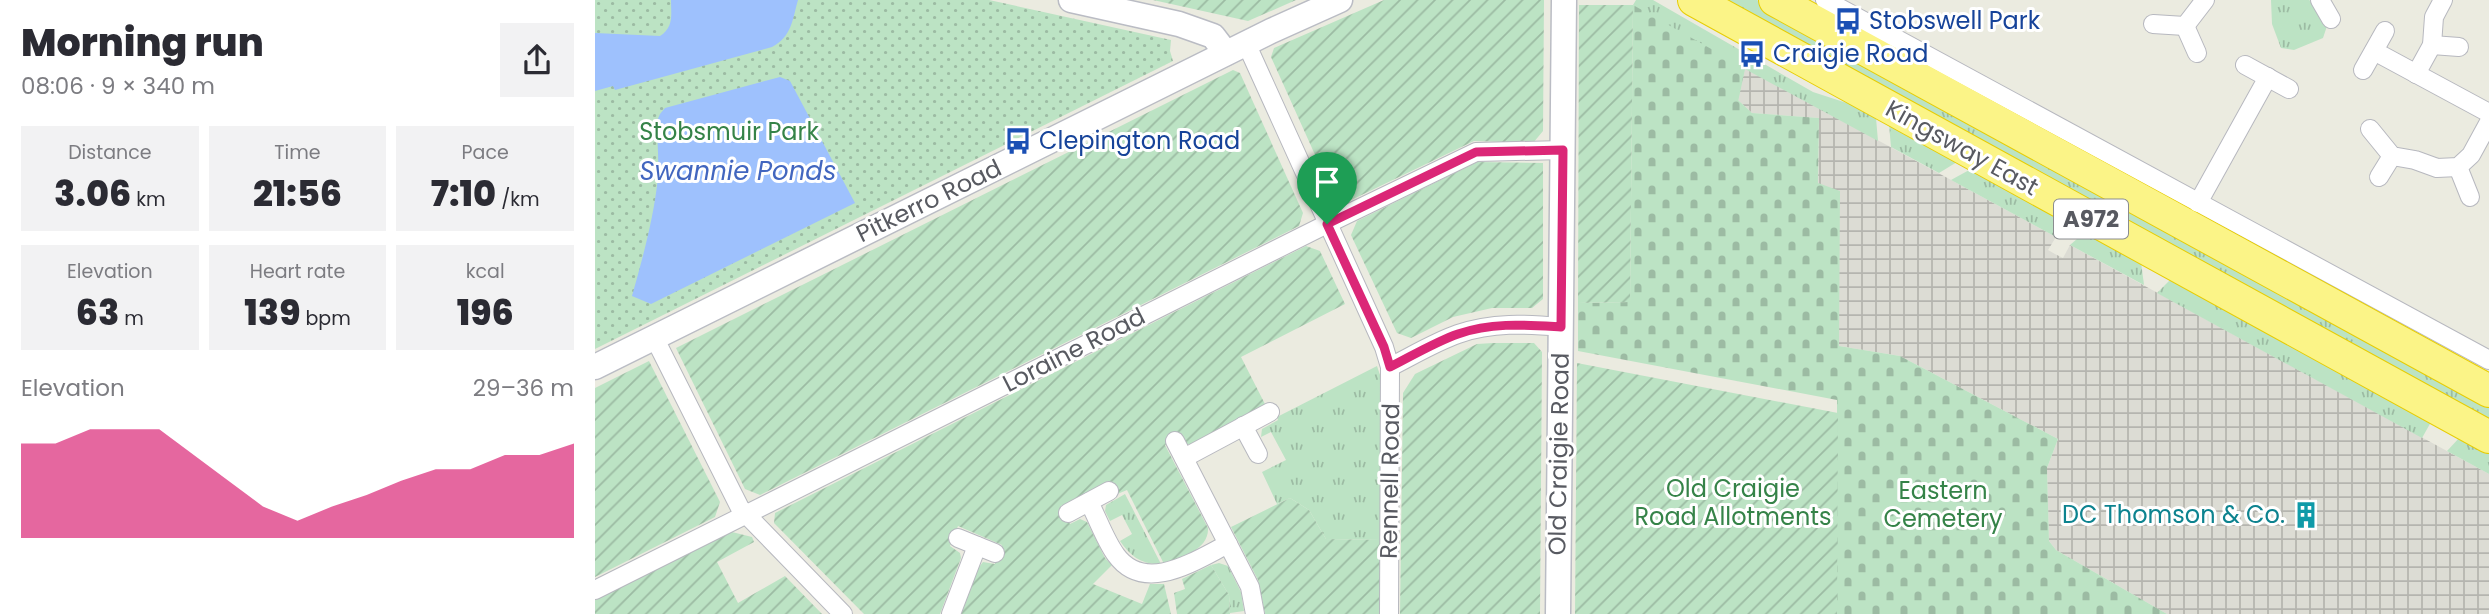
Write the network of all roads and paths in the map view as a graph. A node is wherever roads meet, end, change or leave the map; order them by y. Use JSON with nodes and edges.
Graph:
{"nodes":[{"id":1,"x":1072,"y":0,"type":"edge"},
{"id":2,"x":1340,"y":0,"type":"edge"},
{"id":3,"x":1564,"y":0,"type":"edge"},
{"id":4,"x":1693,"y":0,"type":"edge"},
{"id":5,"x":1775,"y":0,"type":"edge"},
{"id":6,"x":1825,"y":0,"type":"edge"},
{"id":7,"x":2206,"y":0,"type":"edge"},
{"id":8,"x":2320,"y":0,"type":"edge"},
{"id":9,"x":2443,"y":0,"type":"edge"},
{"id":10,"x":2331,"y":19,"type":"dead end"},
{"id":11,"x":2154,"y":24,"type":"dead end"},
{"id":12,"x":2185,"y":26,"type":"junction"},
{"id":13,"x":2385,"y":31,"type":"dead end"},
{"id":14,"x":2432,"y":46,"type":"junction"},
{"id":15,"x":2459,"y":47,"type":"dead end"},
{"id":16,"x":1236,"y":48,"type":"junction"},
{"id":17,"x":2374,"y":51,"type":"junction"},
{"id":18,"x":2197,"y":53,"type":"dead end"},
{"id":19,"x":2245,"y":65,"type":"dead end"},
{"id":20,"x":2363,"y":70,"type":"dead end"},
{"id":21,"x":2416,"y":74,"type":"junction"},
{"id":22,"x":2268,"y":77,"type":"junction"},
{"id":23,"x":2289,"y":89,"type":"dead end"},
{"id":24,"x":2489,"y":113,"type":"edge"},
{"id":25,"x":2489,"y":122,"type":"edge"},
{"id":26,"x":2370,"y":129,"type":"dead end"},
{"id":27,"x":1563,"y":150,"type":"junction"},
{"id":28,"x":2392,"y":156,"type":"junction"},
{"id":29,"x":2458,"y":167,"type":"junction"},
{"id":30,"x":2379,"y":177,"type":"dead end"},
{"id":31,"x":2470,"y":197,"type":"dead end"},
{"id":32,"x":2198,"y":204,"type":"junction"},
{"id":33,"x":1327,"y":224,"type":"junction"},
{"id":34,"x":1561,"y":327,"type":"junction"},
{"id":35,"x":654,"y":337,"type":"junction"},
{"id":36,"x":2489,"y":360,"type":"edge"},
{"id":37,"x":595,"y":367,"type":"edge"},
{"id":38,"x":1390,"y":367,"type":"junction"},
{"id":39,"x":2489,"y":391,"type":"edge"},
{"id":40,"x":1270,"y":412,"type":"dead end"},
{"id":41,"x":1243,"y":426,"type":"junction"},
{"id":42,"x":2489,"y":437,"type":"edge"},
{"id":43,"x":1175,"y":441,"type":"dead end"},
{"id":44,"x":1258,"y":454,"type":"dead end"},
{"id":45,"x":1184,"y":458,"type":"junction"},
{"id":46,"x":1109,"y":491,"type":"dead end"},
{"id":47,"x":1089,"y":502,"type":"junction"},
{"id":48,"x":1068,"y":513,"type":"dead end"},
{"id":49,"x":747,"y":514,"type":"junction"},
{"id":50,"x":958,"y":538,"type":"dead end"},
{"id":51,"x":1228,"y":544,"type":"junction"},
{"id":52,"x":977,"y":546,"type":"junction"},
{"id":53,"x":995,"y":553,"type":"dead end"},
{"id":54,"x":595,"y":590,"type":"edge"},
{"id":55,"x":843,"y":614,"type":"edge"},
{"id":56,"x":951,"y":614,"type":"edge"},
{"id":57,"x":1255,"y":614,"type":"edge"},
{"id":58,"x":1389,"y":614,"type":"edge"},
{"id":59,"x":1557,"y":614,"type":"edge"}],
"edges":[{"from":1,"to":16,"type":"street"},
{"from":2,"to":16,"type":"street","name":"Pitkerro Road"},
{"from":3,"to":27,"type":"street","name":"Old Craigie Road"},
{"from":4,"to":42,"type":"highway","name":"Kingsway East","number":"A972"},
{"from":5,"to":39,"type":"highway","name":"Kingsway East","number":"A972"},
{"from":6,"to":32,"type":"street"},
{"from":7,"to":12,"type":"street"},
{"from":8,"to":10,"type":"street"},
{"from":9,"to":14,"type":"street"},
{"from":11,"to":12,"type":"street"},
{"from":12,"to":18,"type":"street"},
{"from":13,"to":17,"type":"street"},
{"from":14,"to":15,"type":"street"},
{"from":14,"to":21,"type":"street"},
{"from":16,"to":33,"type":"street","name":"Rennell Road"},
{"from":16,"to":35,"type":"street","name":"Pitkerro Road"},
{"from":17,"to":20,"type":"street"},
{"from":17,"to":21,"type":"street"},
{"from":19,"to":22,"type":"street"},
{"from":21,"to":24,"type":"street"},
{"from":22,"to":23,"type":"street"},
{"from":22,"to":32,"type":"street"},
{"from":25,"to":29,"type":"street"},
{"from":26,"to":28,"type":"street"},
{"from":27,"to":33,"type":"street","name":"Loraine Road"},
{"from":27,"to":34,"type":"street","name":"Old Craigie Road"},
{"from":28,"to":29,"type":"street"},
{"from":28,"to":30,"type":"street"},
{"from":29,"to":31,"type":"street"},
{"from":32,"to":36,"type":"street"},
{"from":33,"to":38,"type":"street","name":"Rennell Road"},
{"from":33,"to":49,"type":"street","name":"Loraine Road"},
{"from":34,"to":38,"type":"street"},
{"from":34,"to":59,"type":"street","name":"Old Craigie Road"},
{"from":35,"to":37,"type":"street","name":"Pitkerro Road"},
{"from":35,"to":49,"type":"street"},
{"from":38,"to":58,"type":"street","name":"Rennell Road"},
{"from":40,"to":41,"type":"street"},
{"from":41,"to":44,"type":"street"},
{"from":41,"to":45,"type":"street"},
{"from":43,"to":45,"type":"street"},
{"from":45,"to":51,"type":"street"},
{"from":46,"to":47,"type":"street"},
{"from":47,"to":48,"type":"street"},
{"from":47,"to":51,"type":"street"},
{"from":49,"to":54,"type":"street","name":"Loraine Road"},
{"from":49,"to":55,"type":"street"},
{"from":50,"to":52,"type":"street"},
{"from":51,"to":57,"type":"street"},
{"from":52,"to":53,"type":"street"},
{"from":52,"to":56,"type":"street"}]}
